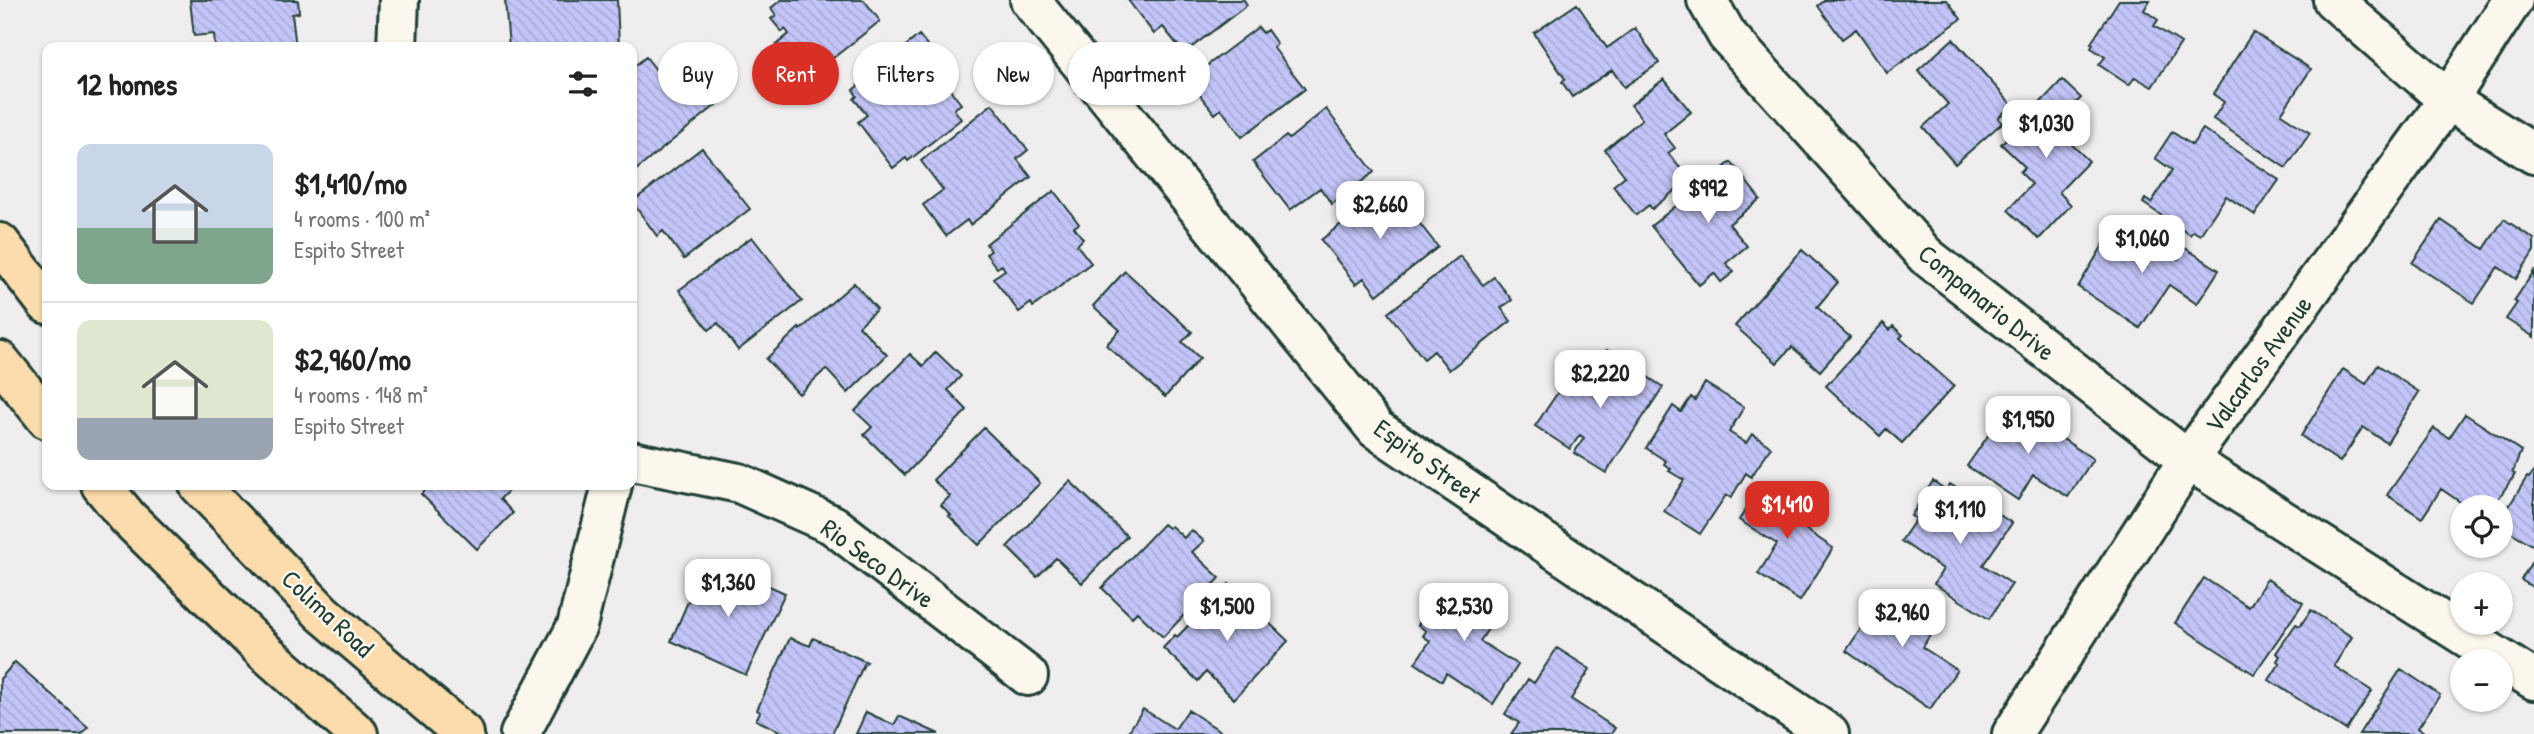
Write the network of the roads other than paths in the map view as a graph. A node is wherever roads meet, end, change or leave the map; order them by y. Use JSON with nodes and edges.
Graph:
{"nodes":[{"id":1,"x":399,"y":0,"type":"edge"},
{"id":2,"x":1030,"y":0,"type":"edge"},
{"id":3,"x":1707,"y":0,"type":"edge"},
{"id":4,"x":2333,"y":0,"type":"edge"},
{"id":5,"x":2513,"y":0,"type":"edge"},
{"id":6,"x":397,"y":42,"type":"edge"},
{"id":7,"x":2448,"y":100,"type":"junction"},
{"id":8,"x":2534,"y":154,"type":"edge"},
{"id":9,"x":0,"y":243,"type":"edge"},
{"id":10,"x":42,"y":298,"type":"edge"},
{"id":11,"x":0,"y":361,"type":"edge"},
{"id":12,"x":42,"y":413,"type":"edge"},
{"id":13,"x":2188,"y":460,"type":"junction"},
{"id":14,"x":637,"y":462,"type":"edge"},
{"id":15,"x":105,"y":490,"type":"edge"},
{"id":16,"x":204,"y":490,"type":"edge"},
{"id":17,"x":611,"y":490,"type":"edge"},
{"id":18,"x":1028,"y":676,"type":"dead end"},
{"id":19,"x":2534,"y":680,"type":"edge"},
{"id":20,"x":358,"y":734,"type":"edge"},
{"id":21,"x":464,"y":734,"type":"edge"},
{"id":22,"x":520,"y":734,"type":"edge"},
{"id":23,"x":1829,"y":734,"type":"edge"},
{"id":24,"x":2012,"y":734,"type":"edge"}],
"edges":[{"from":1,"to":6,"type":"street"},
{"from":2,"to":23,"type":"street","name":"Espito Street"},
{"from":3,"to":13,"type":"street","name":"Companario Drive"},
{"from":4,"to":7,"type":"street"},
{"from":5,"to":7,"type":"street","name":"Valcarlos Avenue"},
{"from":7,"to":8,"type":"street"},
{"from":7,"to":13,"type":"street","name":"Valcarlos Avenue"},
{"from":9,"to":10,"type":"main road"},
{"from":11,"to":12,"type":"main road"},
{"from":13,"to":19,"type":"street","name":"Companario Drive"},
{"from":13,"to":24,"type":"street","name":"Valcarlos Avenue"},
{"from":14,"to":18,"type":"street","name":"Rio Seco Drive"},
{"from":15,"to":20,"type":"main road"},
{"from":16,"to":21,"type":"main road","name":"Colima Road"},
{"from":17,"to":22,"type":"street"}]}
